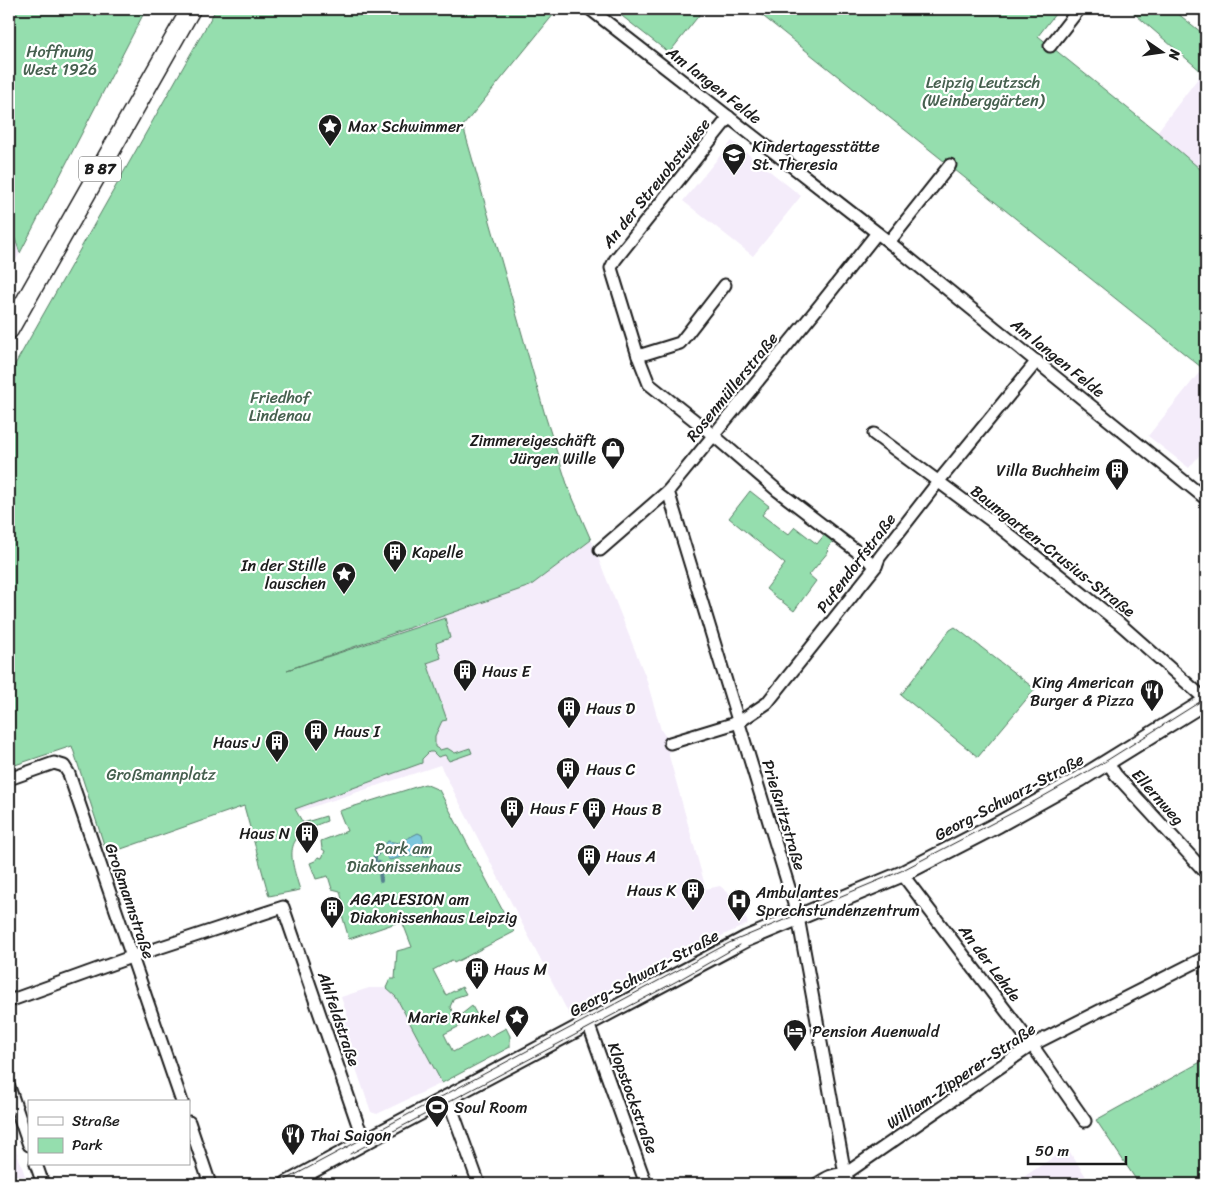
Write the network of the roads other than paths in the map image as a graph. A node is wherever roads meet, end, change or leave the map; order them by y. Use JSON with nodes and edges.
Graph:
{"nodes":[{"id":1,"x":191,"y":9,"type":"edge"},
{"id":2,"x":590,"y":9,"type":"edge"},
{"id":3,"x":1079,"y":9,"type":"edge"},
{"id":4,"x":1050,"y":46,"type":"dead end"},
{"id":5,"x":730,"y":117,"type":"junction"},
{"id":6,"x":950,"y":165,"type":"dead end"},
{"id":7,"x":877,"y":233,"type":"junction"},
{"id":8,"x":889,"y":242,"type":"junction"},
{"id":9,"x":725,"y":285,"type":"dead end"},
{"id":10,"x":9,"y":330,"type":"edge"},
{"id":11,"x":638,"y":356,"type":"junction"},
{"id":12,"x":1037,"y":362,"type":"junction"},
{"id":13,"x":874,"y":434,"type":"dead end"},
{"id":14,"x":713,"y":435,"type":"junction"},
{"id":15,"x":938,"y":482,"type":"junction"},
{"id":16,"x":668,"y":491,"type":"junction"},
{"id":17,"x":1206,"y":499,"type":"edge"},
{"id":18,"x":600,"y":550,"type":"dead end"},
{"id":19,"x":876,"y":566,"type":"junction"},
{"id":20,"x":1206,"y":701,"type":"edge"},
{"id":21,"x":739,"y":722,"type":"junction"},
{"id":22,"x":670,"y":743,"type":"dead end"},
{"id":23,"x":1108,"y":763,"type":"junction"},
{"id":24,"x":9,"y":779,"type":"edge"},
{"id":25,"x":1206,"y":873,"type":"edge"},
{"id":26,"x":902,"y":874,"type":"junction"},
{"id":27,"x":798,"y":917,"type":"junction"},
{"id":28,"x":132,"y":957,"type":"junction"},
{"id":29,"x":1206,"y":957,"type":"edge"},
{"id":30,"x":9,"y":1001,"type":"edge"},
{"id":31,"x":588,"y":1023,"type":"junction"},
{"id":32,"x":1032,"y":1045,"type":"junction"},
{"id":33,"x":9,"y":1087,"type":"edge"},
{"id":34,"x":446,"y":1098,"type":"junction"},
{"id":35,"x":181,"y":1100,"type":"edge"},
{"id":36,"x":1085,"y":1121,"type":"dead end"},
{"id":37,"x":190,"y":1125,"type":"edge"},
{"id":38,"x":366,"y":1140,"type":"junction"},
{"id":39,"x":28,"y":1142,"type":"edge"},
{"id":40,"x":37,"y":1166,"type":"edge"},
{"id":41,"x":310,"y":1179,"type":"edge"},
{"id":42,"x":845,"y":1181,"type":"edge"},
{"id":43,"x":43,"y":1184,"type":"edge"},
{"id":44,"x":210,"y":1184,"type":"edge"},
{"id":45,"x":287,"y":1184,"type":"edge"},
{"id":46,"x":479,"y":1184,"type":"edge"},
{"id":47,"x":646,"y":1184,"type":"edge"},
{"id":48,"x":817,"y":1184,"type":"edge"}],
"edges":[{"from":1,"to":10,"type":"main road","number":"B 87"},
{"from":2,"to":5,"type":"street","name":"Am langen Felde"},
{"from":3,"to":4,"type":"street"},
{"from":5,"to":7,"type":"street","name":"Am langen Felde"},
{"from":5,"to":11,"type":"street","name":"An der Streuobstwiese"},
{"from":6,"to":8,"type":"street"},
{"from":7,"to":8,"type":"street","name":"Am langen Felde"},
{"from":7,"to":14,"type":"street","name":"Rosenmüllerstraße"},
{"from":8,"to":12,"type":"street","name":"Am langen Felde"},
{"from":9,"to":11,"type":"street"},
{"from":11,"to":14,"type":"street","name":"An der Streuobstwiese"},
{"from":12,"to":15,"type":"street","name":"Pufendorfstraße"},
{"from":12,"to":17,"type":"street","name":"Am langen Felde"},
{"from":13,"to":15,"type":"street","name":"Baumgarten-Crusius-Straße"},
{"from":14,"to":16,"type":"street","name":"Rosenmüllerstraße"},
{"from":14,"to":19,"type":"street","name":"An der Streuobstwiese"},
{"from":15,"to":19,"type":"street","name":"Pufendorfstraße"},
{"from":15,"to":20,"type":"street","name":"Baumgarten-Crusius-Straße"},
{"from":16,"to":18,"type":"street","name":"Rosenmüllerstraße"},
{"from":16,"to":21,"type":"street","name":"Prießnitzstraße"},
{"from":19,"to":21,"type":"street","name":"Pufendorfstraße"},
{"from":20,"to":23,"type":"street","name":"Georg-Schwarz-Straße"},
{"from":21,"to":22,"type":"street","name":"Pufendorfstraße"},
{"from":21,"to":27,"type":"street","name":"Prießnitzstraße"},
{"from":23,"to":25,"type":"street","name":"Ellernweg"},
{"from":23,"to":26,"type":"street","name":"Georg-Schwarz-Straße"},
{"from":24,"to":28,"type":"street","name":"Großmannstraße"},
{"from":26,"to":27,"type":"street","name":"Georg-Schwarz-Straße"},
{"from":26,"to":32,"type":"street","name":"An der Lehde"},
{"from":27,"to":31,"type":"street","name":"Georg-Schwarz-Straße"},
{"from":27,"to":42,"type":"street","name":"Prießnitzstraße"},
{"from":28,"to":30,"type":"street"},
{"from":28,"to":35,"type":"street","name":"Großmannstraße"},
{"from":28,"to":38,"type":"street","name":"Ahlfeldstraße"},
{"from":29,"to":32,"type":"street","name":"William-Zipperer-Straße"},
{"from":31,"to":34,"type":"street","name":"Georg-Schwarz-Straße"},
{"from":31,"to":47,"type":"street","name":"Klopstockstraße"},
{"from":32,"to":36,"type":"street","name":"An der Lehde"},
{"from":32,"to":42,"type":"street","name":"William-Zipperer-Straße"},
{"from":33,"to":39,"type":"street"},
{"from":34,"to":38,"type":"street","name":"Georg-Schwarz-Straße"},
{"from":34,"to":46,"type":"street"},
{"from":37,"to":44,"type":"street"},
{"from":38,"to":41,"type":"street","name":"Georg-Schwarz-Straße"},
{"from":40,"to":43,"type":"street"},
{"from":41,"to":45,"type":"street","name":"Georg-Schwarz-Straße"},
{"from":42,"to":48,"type":"street","name":"William-Zipperer-Straße"}]}
